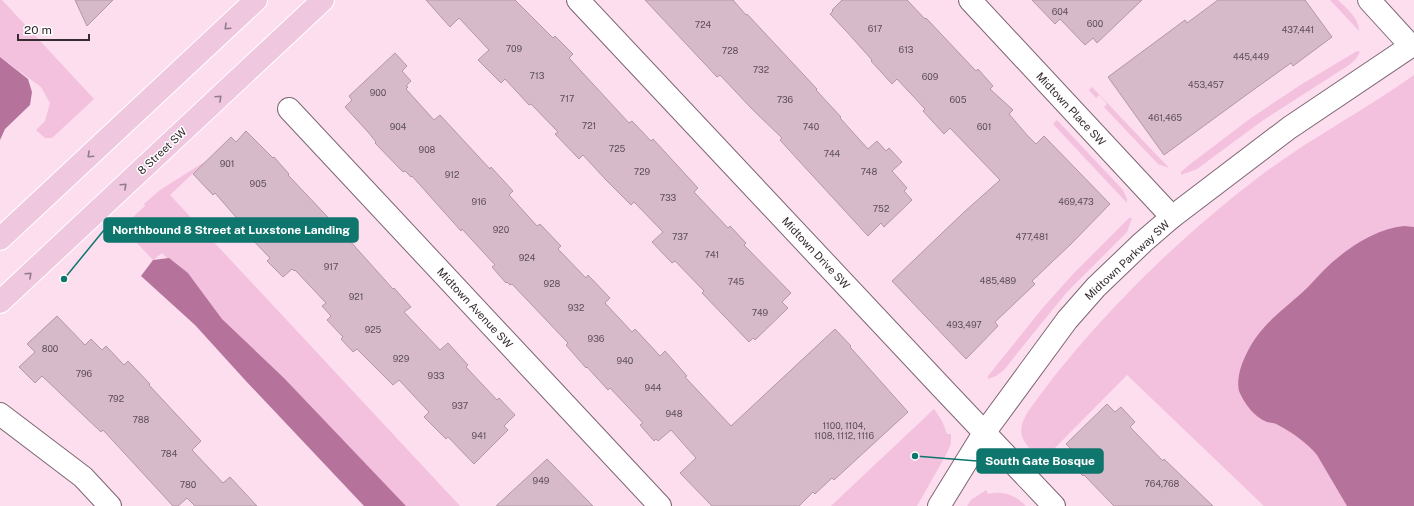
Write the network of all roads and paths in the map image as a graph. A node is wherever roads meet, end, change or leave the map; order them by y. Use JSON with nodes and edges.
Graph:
{"nodes":[{"id":1,"x":256,"y":0,"type":"edge"},
{"id":2,"x":323,"y":0,"type":"edge"},
{"id":3,"x":578,"y":0,"type":"edge"},
{"id":4,"x":970,"y":0,"type":"edge"},
{"id":5,"x":1369,"y":0,"type":"edge"},
{"id":6,"x":1413,"y":45,"type":"edge"},
{"id":7,"x":289,"y":109,"type":"dead end"},
{"id":8,"x":24,"y":217,"type":"junction"},
{"id":9,"x":1172,"y":217,"type":"junction"},
{"id":10,"x":0,"y":228,"type":"edge"},
{"id":11,"x":0,"y":239,"type":"edge"},
{"id":12,"x":0,"y":302,"type":"edge"},
{"id":13,"x":0,"y":414,"type":"edge"},
{"id":14,"x":984,"y":433,"type":"junction"},
{"id":15,"x":110,"y":506,"type":"edge"},
{"id":16,"x":660,"y":506,"type":"edge"},
{"id":17,"x":939,"y":506,"type":"edge"},
{"id":18,"x":1054,"y":506,"type":"edge"}],
"edges":[{"from":1,"to":8,"type":"main road","one_way":true},
{"from":12,"to":2,"type":"main road","name":"8 Street SW","one_way":true},
{"from":3,"to":14,"type":"street","name":"Midtown Drive SW"},
{"from":4,"to":9,"type":"street","name":"Midtown Place SW"},
{"from":5,"to":6,"type":"street"},
{"from":6,"to":9,"type":"street","name":"Midtown Parkway SW"},
{"from":7,"to":16,"type":"street","name":"Midtown Avenue SW"},
{"from":8,"to":10,"type":"main road"},
{"from":8,"to":11,"type":"main road"},
{"from":9,"to":14,"type":"street","name":"Midtown Parkway SW"},
{"from":13,"to":15,"type":"street"},
{"from":14,"to":17,"type":"street","name":"Midtown Parkway SW"},
{"from":14,"to":18,"type":"street","name":"Midtown Drive SW"}]}
